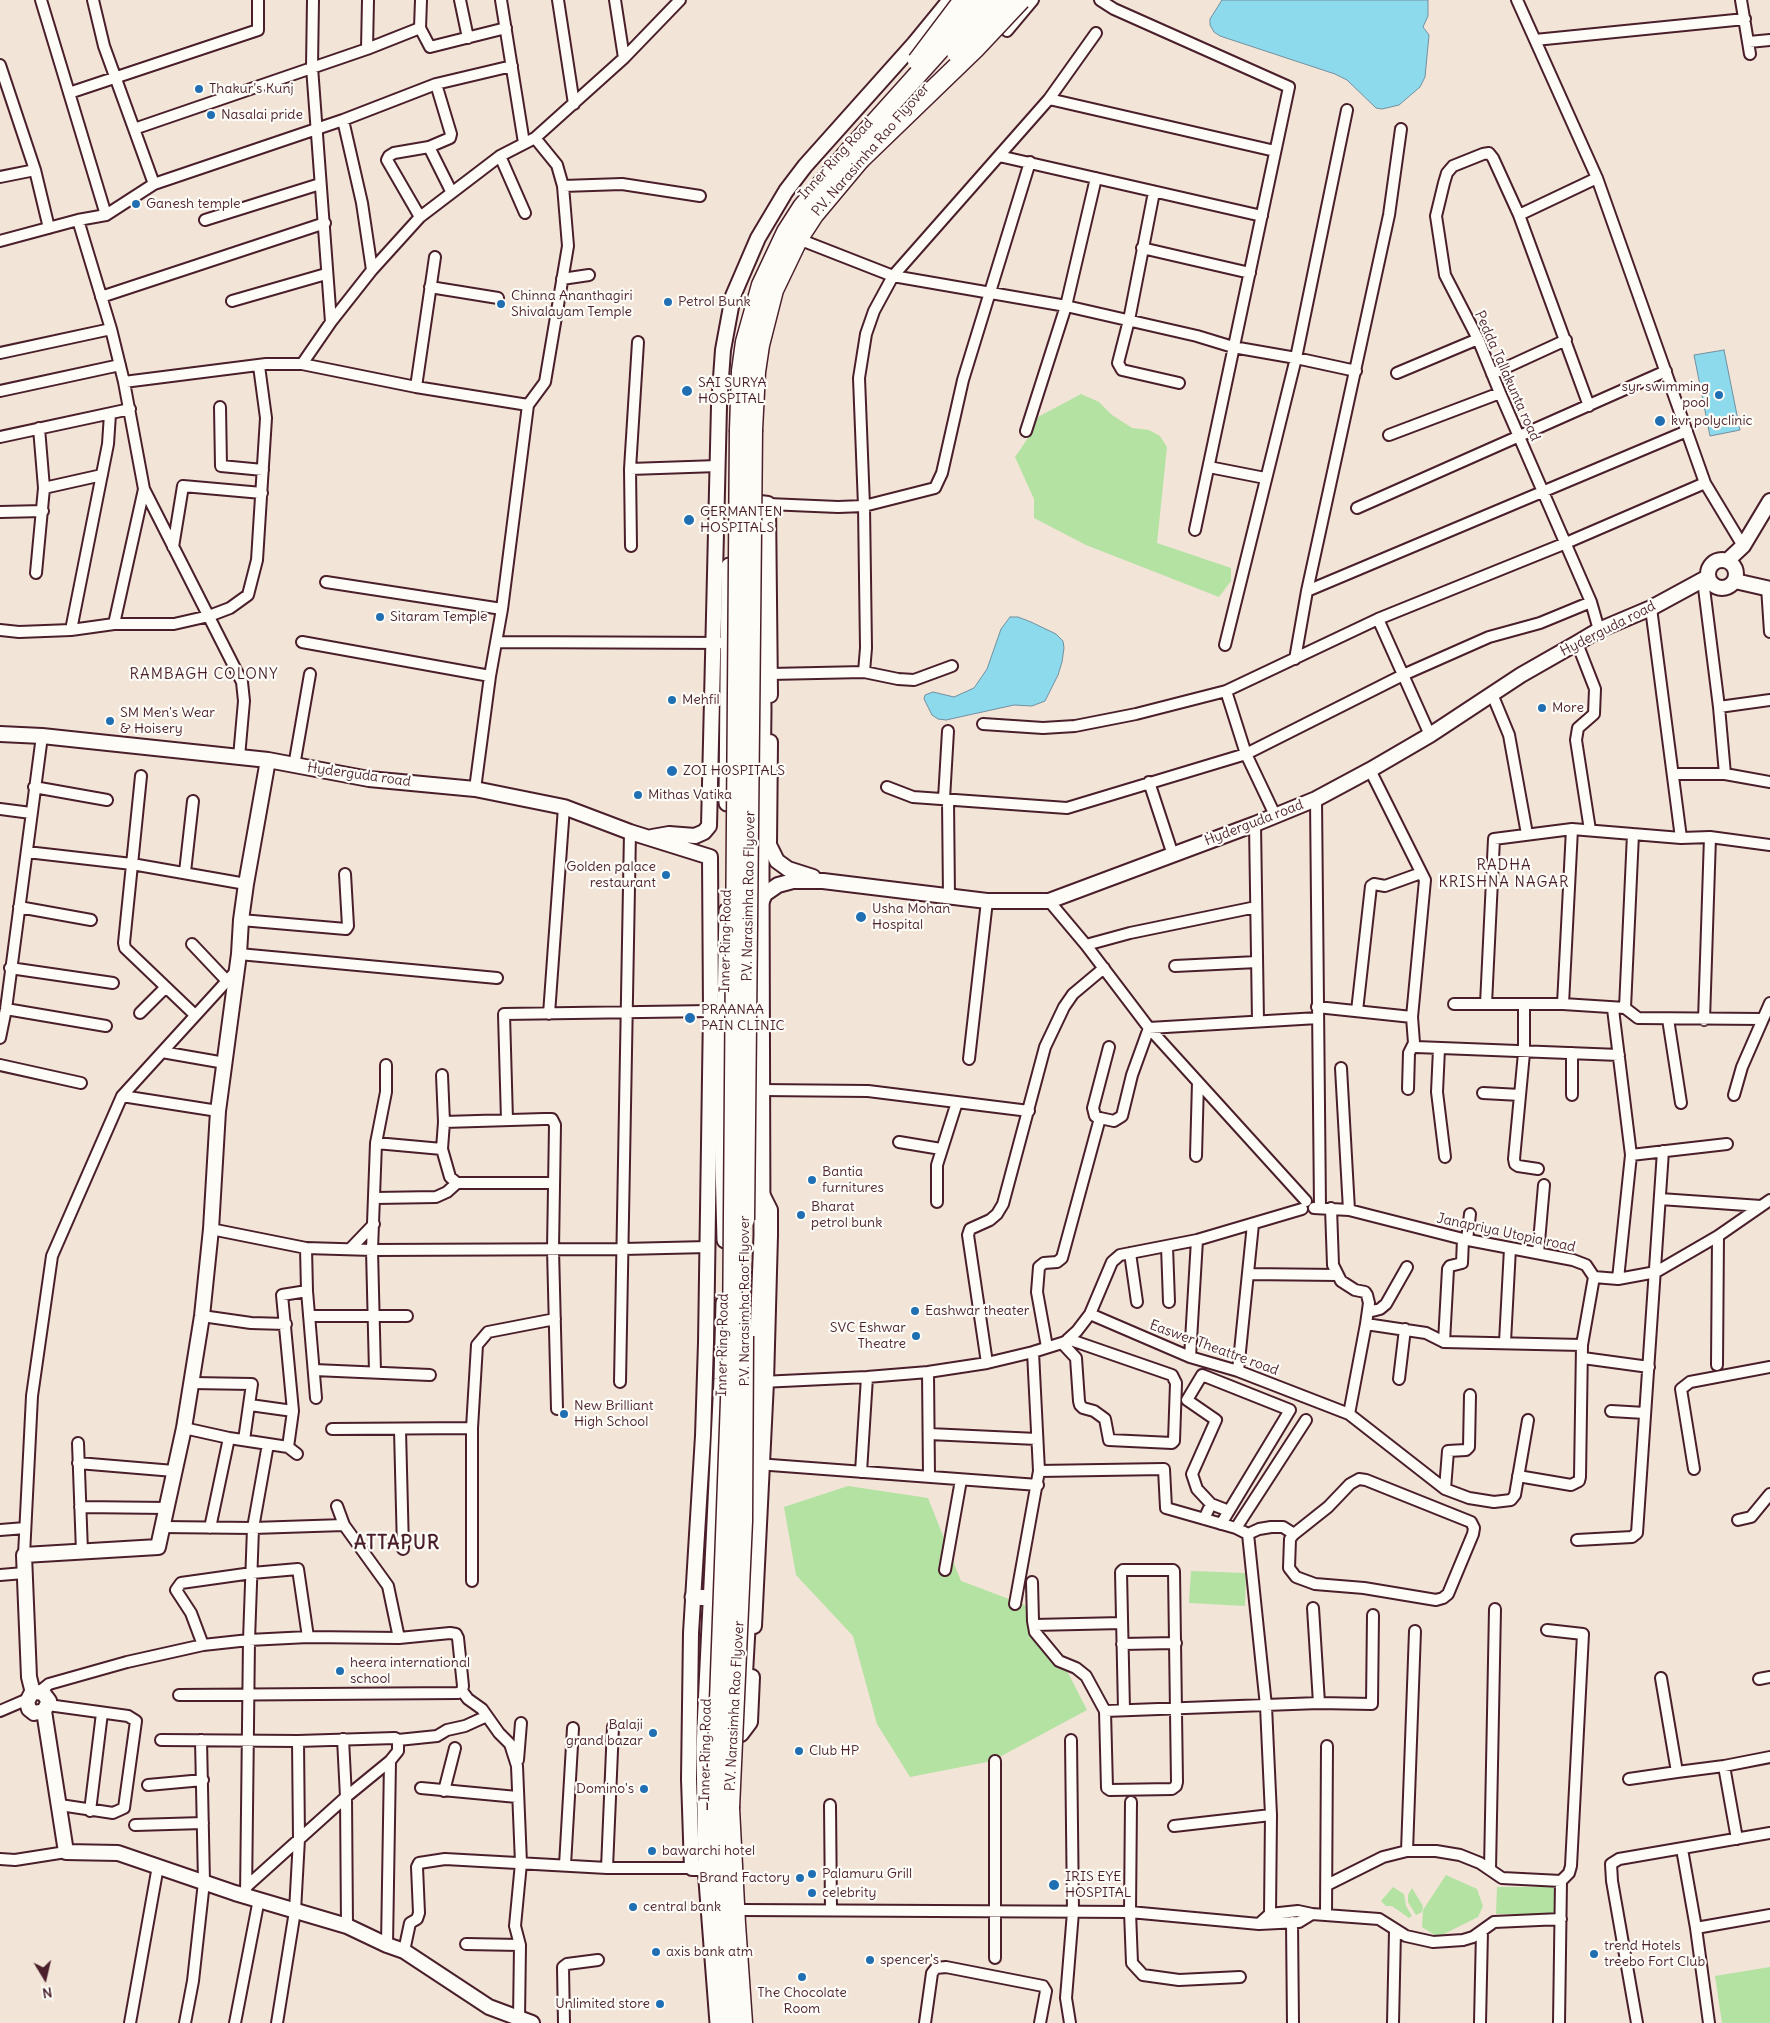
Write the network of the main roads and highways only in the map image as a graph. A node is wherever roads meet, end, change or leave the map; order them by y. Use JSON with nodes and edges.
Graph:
{"nodes":[{"id":1,"x":963,"y":0,"type":"edge"},
{"id":2,"x":978,"y":0,"type":"edge"},
{"id":3,"x":982,"y":0,"type":"edge"},
{"id":4,"x":1001,"y":0,"type":"edge"},
{"id":5,"x":1004,"y":0,"type":"edge"},
{"id":6,"x":1021,"y":0,"type":"edge"},
{"id":7,"x":854,"y":155,"type":"junction"},
{"id":8,"x":693,"y":1597,"type":"road end"},
{"id":9,"x":711,"y":1598,"type":"junction"},
{"id":10,"x":718,"y":2023,"type":"edge"},
{"id":11,"x":729,"y":2023,"type":"edge"},
{"id":12,"x":744,"y":2023,"type":"edge"},
{"id":13,"x":751,"y":2023,"type":"edge"}],
"edges":[{"from":1,"to":7,"type":"highway","bridge":true},
{"from":2,"to":7,"type":"main road","name":"Inner Ring Road"},
{"from":3,"to":7,"type":"highway","name":"P.V. Narasimha Rao Flyover","bridge":true},
{"from":4,"to":7,"type":"highway","name":"P.V. Narasimha Rao Flyover","bridge":true},
{"from":5,"to":7,"type":"main road","name":"Inner Ring Road"},
{"from":6,"to":7,"type":"highway","bridge":true},
{"from":7,"to":9,"type":"main road","name":"Inner Ring Road"},
{"from":7,"to":11,"type":"highway","name":"P.V. Narasimha Rao Flyover","bridge":true},
{"from":7,"to":12,"type":"highway","name":"P.V. Narasimha Rao Flyover","bridge":true},
{"from":7,"to":13,"type":"main road","name":"Inner Ring Road"},
{"from":8,"to":9,"type":"main road"},
{"from":9,"to":10,"type":"main road","name":"Inner Ring Road"}]}
